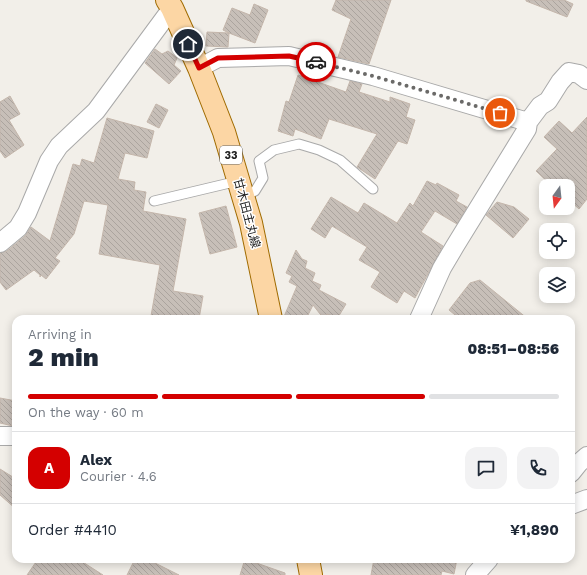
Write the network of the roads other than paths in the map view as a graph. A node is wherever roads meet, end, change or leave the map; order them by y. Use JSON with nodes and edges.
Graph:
{"nodes":[{"id":1,"x":170,"y":4,"type":"edge"},
{"id":2,"x":199,"y":68,"type":"junction"},
{"id":3,"x":587,"y":80,"type":"edge"},
{"id":4,"x":528,"y":122,"type":"junction"},
{"id":5,"x":241,"y":189,"type":"junction"},
{"id":6,"x":373,"y":189,"type":"dead end"},
{"id":7,"x":154,"y":201,"type":"dead end"},
{"id":8,"x":0,"y":243,"type":"edge"},
{"id":9,"x":270,"y":315,"type":"edge"},
{"id":10,"x":421,"y":315,"type":"edge"},
{"id":11,"x":0,"y":436,"type":"edge"},
{"id":12,"x":12,"y":436,"type":"edge"},
{"id":13,"x":587,"y":499,"type":"edge"},
{"id":14,"x":575,"y":504,"type":"edge"},
{"id":15,"x":309,"y":563,"type":"edge"},
{"id":16,"x":486,"y":563,"type":"edge"},
{"id":17,"x":311,"y":575,"type":"edge"},
{"id":18,"x":475,"y":575,"type":"edge"}],
"edges":[{"from":1,"to":2,"type":"main road","name":"甘木田主丸線","number":"33"},
{"from":1,"to":8,"type":"street"},
{"from":2,"to":4,"type":"street"},
{"from":2,"to":5,"type":"main road","name":"甘木田主丸線","number":"33"},
{"from":3,"to":4,"type":"street"},
{"from":4,"to":10,"type":"street"},
{"from":5,"to":6,"type":"lane"},
{"from":5,"to":7,"type":"lane"},
{"from":5,"to":9,"type":"main road","name":"甘木田主丸線","number":"33"},
{"from":11,"to":12,"type":"street"},
{"from":13,"to":14,"type":"street"},
{"from":15,"to":17,"type":"main road"},
{"from":16,"to":18,"type":"street"}]}
